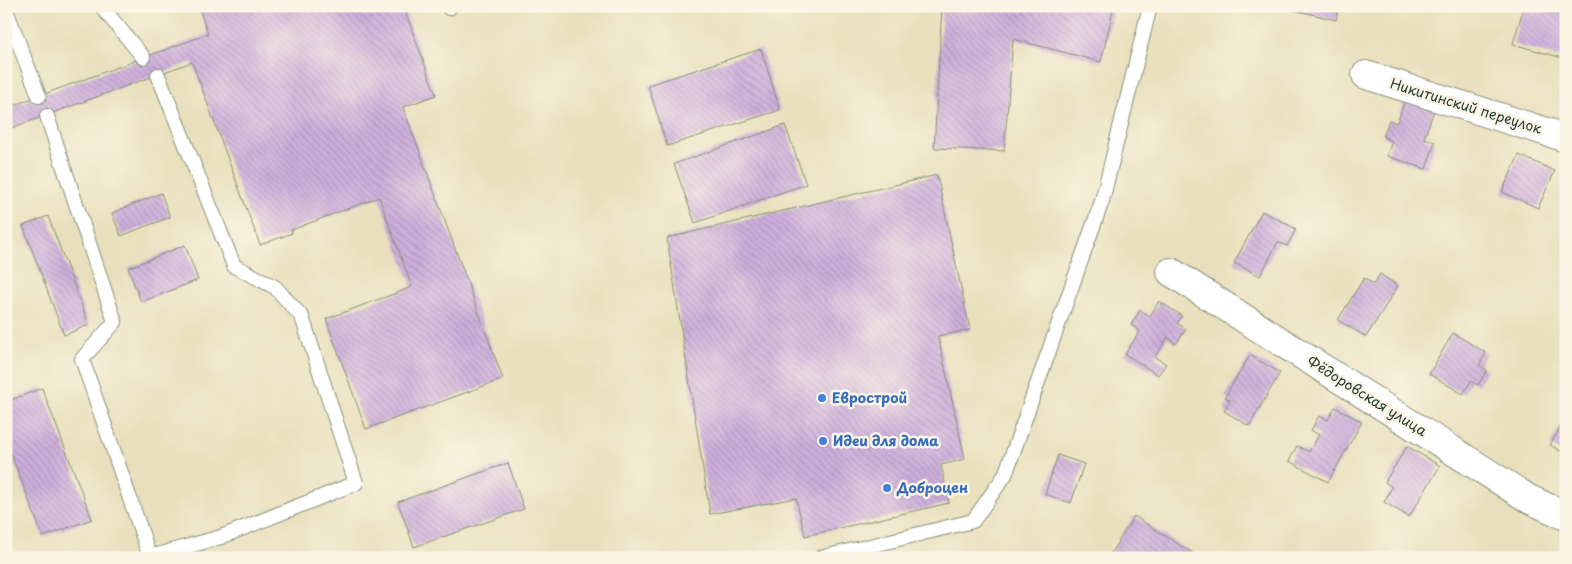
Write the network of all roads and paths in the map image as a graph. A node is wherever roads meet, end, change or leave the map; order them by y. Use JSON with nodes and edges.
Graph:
{"nodes":[{"id":1,"x":101,"y":6,"type":"edge"},
{"id":2,"x":1150,"y":6,"type":"edge"},
{"id":3,"x":6,"y":10,"type":"edge"},
{"id":4,"x":143,"y":57,"type":"dead end"},
{"id":5,"x":158,"y":75,"type":"dead end"},
{"id":6,"x":1366,"y":75,"type":"dead end"},
{"id":7,"x":39,"y":96,"type":"dead end"},
{"id":8,"x":47,"y":116,"type":"dead end"},
{"id":9,"x":1566,"y":138,"type":"edge"},
{"id":10,"x":1171,"y":272,"type":"dead end"},
{"id":11,"x":1566,"y":516,"type":"edge"},
{"id":12,"x":820,"y":558,"type":"edge"}],
"edges":[{"from":1,"to":4,"type":"lane"},
{"from":2,"to":12,"type":"lane"},
{"from":3,"to":7,"type":"lane"},
{"from":5,"to":8,"type":"lane"},
{"from":6,"to":9,"type":"street","name":"Никитинский переулок"},
{"from":10,"to":11,"type":"street","name":"Фёдоровская улица"}]}
